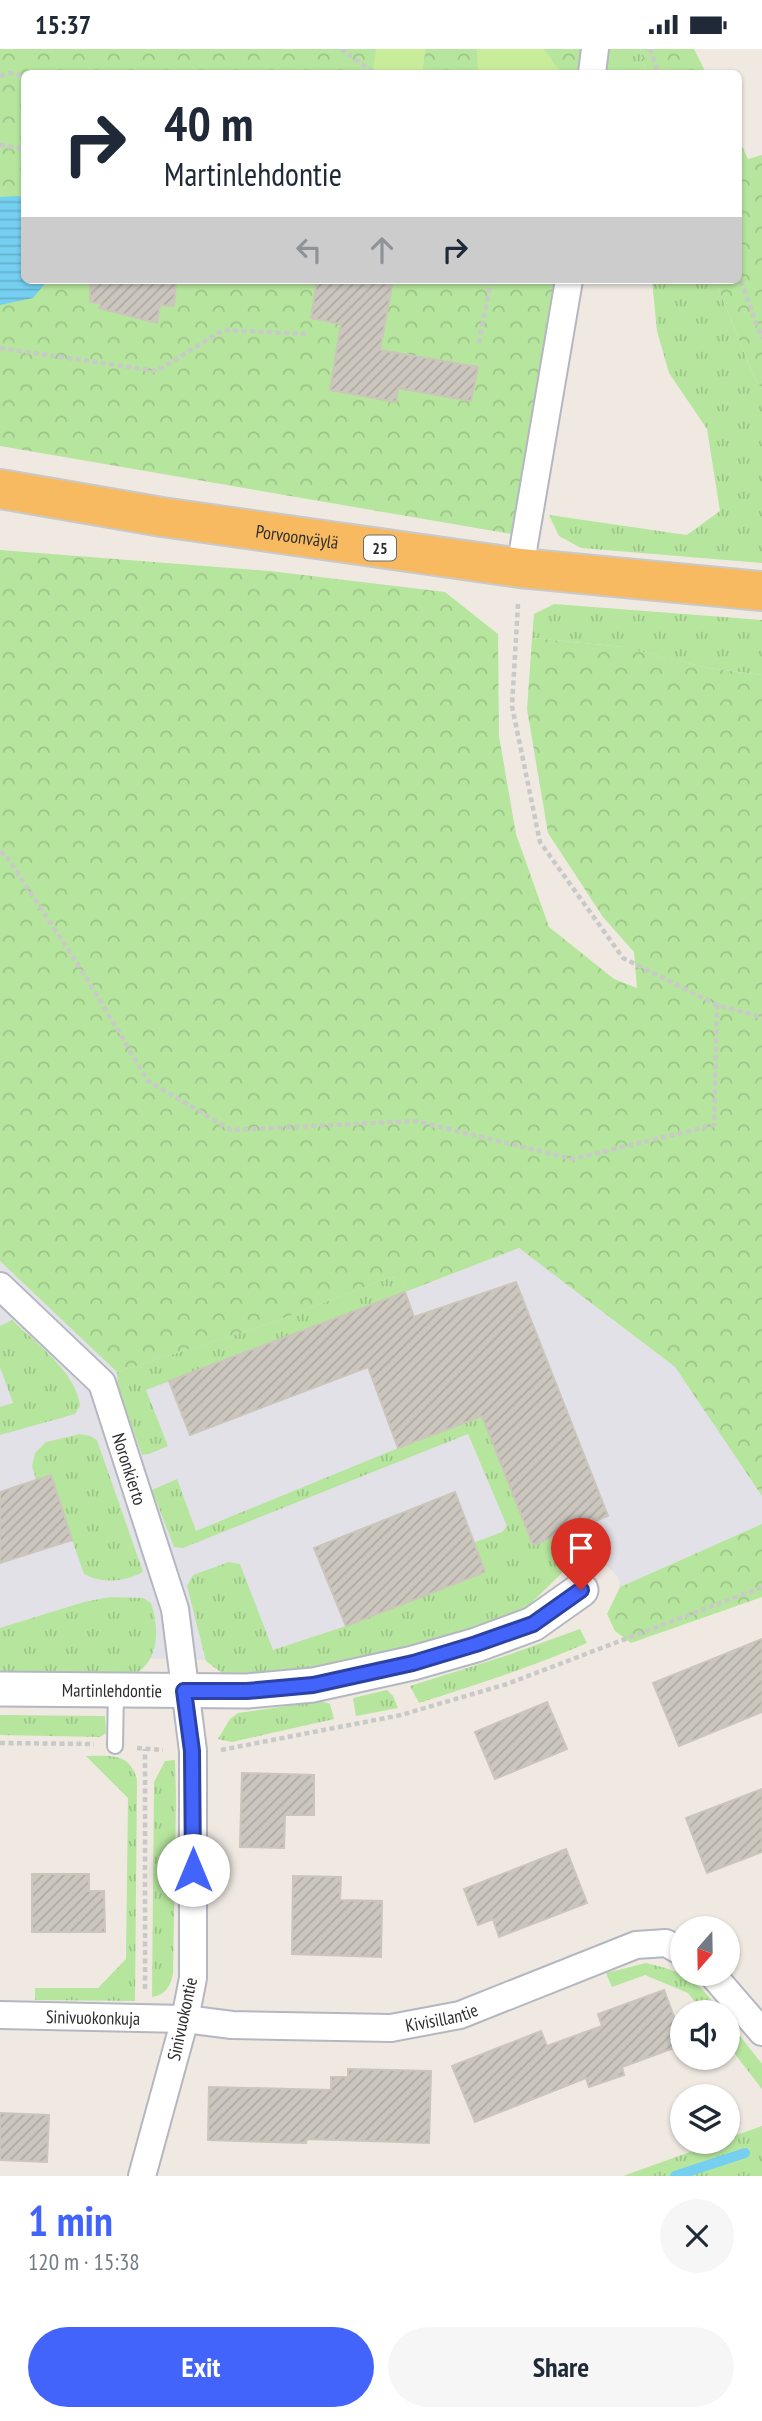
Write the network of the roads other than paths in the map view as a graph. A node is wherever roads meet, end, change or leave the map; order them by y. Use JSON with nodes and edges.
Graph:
{"nodes":[{"id":1,"x":595,"y":49,"type":"edge"},
{"id":2,"x":592,"y":70,"type":"edge"},
{"id":3,"x":568,"y":284,"type":"edge"},
{"id":4,"x":0,"y":489,"type":"edge"},
{"id":5,"x":520,"y":568,"type":"junction"},
{"id":6,"x":762,"y":591,"type":"edge"},
{"id":7,"x":0,"y":1286,"type":"edge"},
{"id":8,"x":581,"y":1590,"type":"dead end"},
{"id":9,"x":0,"y":1689,"type":"edge"},
{"id":10,"x":116,"y":1690,"type":"junction"},
{"id":11,"x":184,"y":1691,"type":"junction"},
{"id":12,"x":115,"y":1746,"type":"dead end"},
{"id":13,"x":670,"y":1945,"type":"edge"},
{"id":14,"x":722,"y":1986,"type":"edge"},
{"id":15,"x":0,"y":2015,"type":"edge"},
{"id":16,"x":185,"y":2019,"type":"junction"},
{"id":17,"x":762,"y":2032,"type":"edge"},
{"id":18,"x":142,"y":2176,"type":"edge"}],
"edges":[{"from":1,"to":2,"type":"street"},
{"from":3,"to":5,"type":"street"},
{"from":4,"to":5,"type":"highway","name":"Porvoonväylä","number":"25"},
{"from":5,"to":6,"type":"highway","name":"Porvoonväylä","number":"25"},
{"from":7,"to":11,"type":"street","name":"Noronkierto"},
{"from":8,"to":11,"type":"street","name":"Martinlehdontie"},
{"from":9,"to":10,"type":"street","name":"Martinlehdontie"},
{"from":10,"to":11,"type":"street","name":"Martinlehdontie"},
{"from":10,"to":12,"type":"lane"},
{"from":11,"to":16,"type":"street","name":"Sinivuokontie"},
{"from":13,"to":16,"type":"street","name":"Kivisillantie"},
{"from":14,"to":17,"type":"street"},
{"from":15,"to":16,"type":"street","name":"Sinivuokonkuja"},
{"from":16,"to":18,"type":"street","name":"Sinivuokontie"}]}
